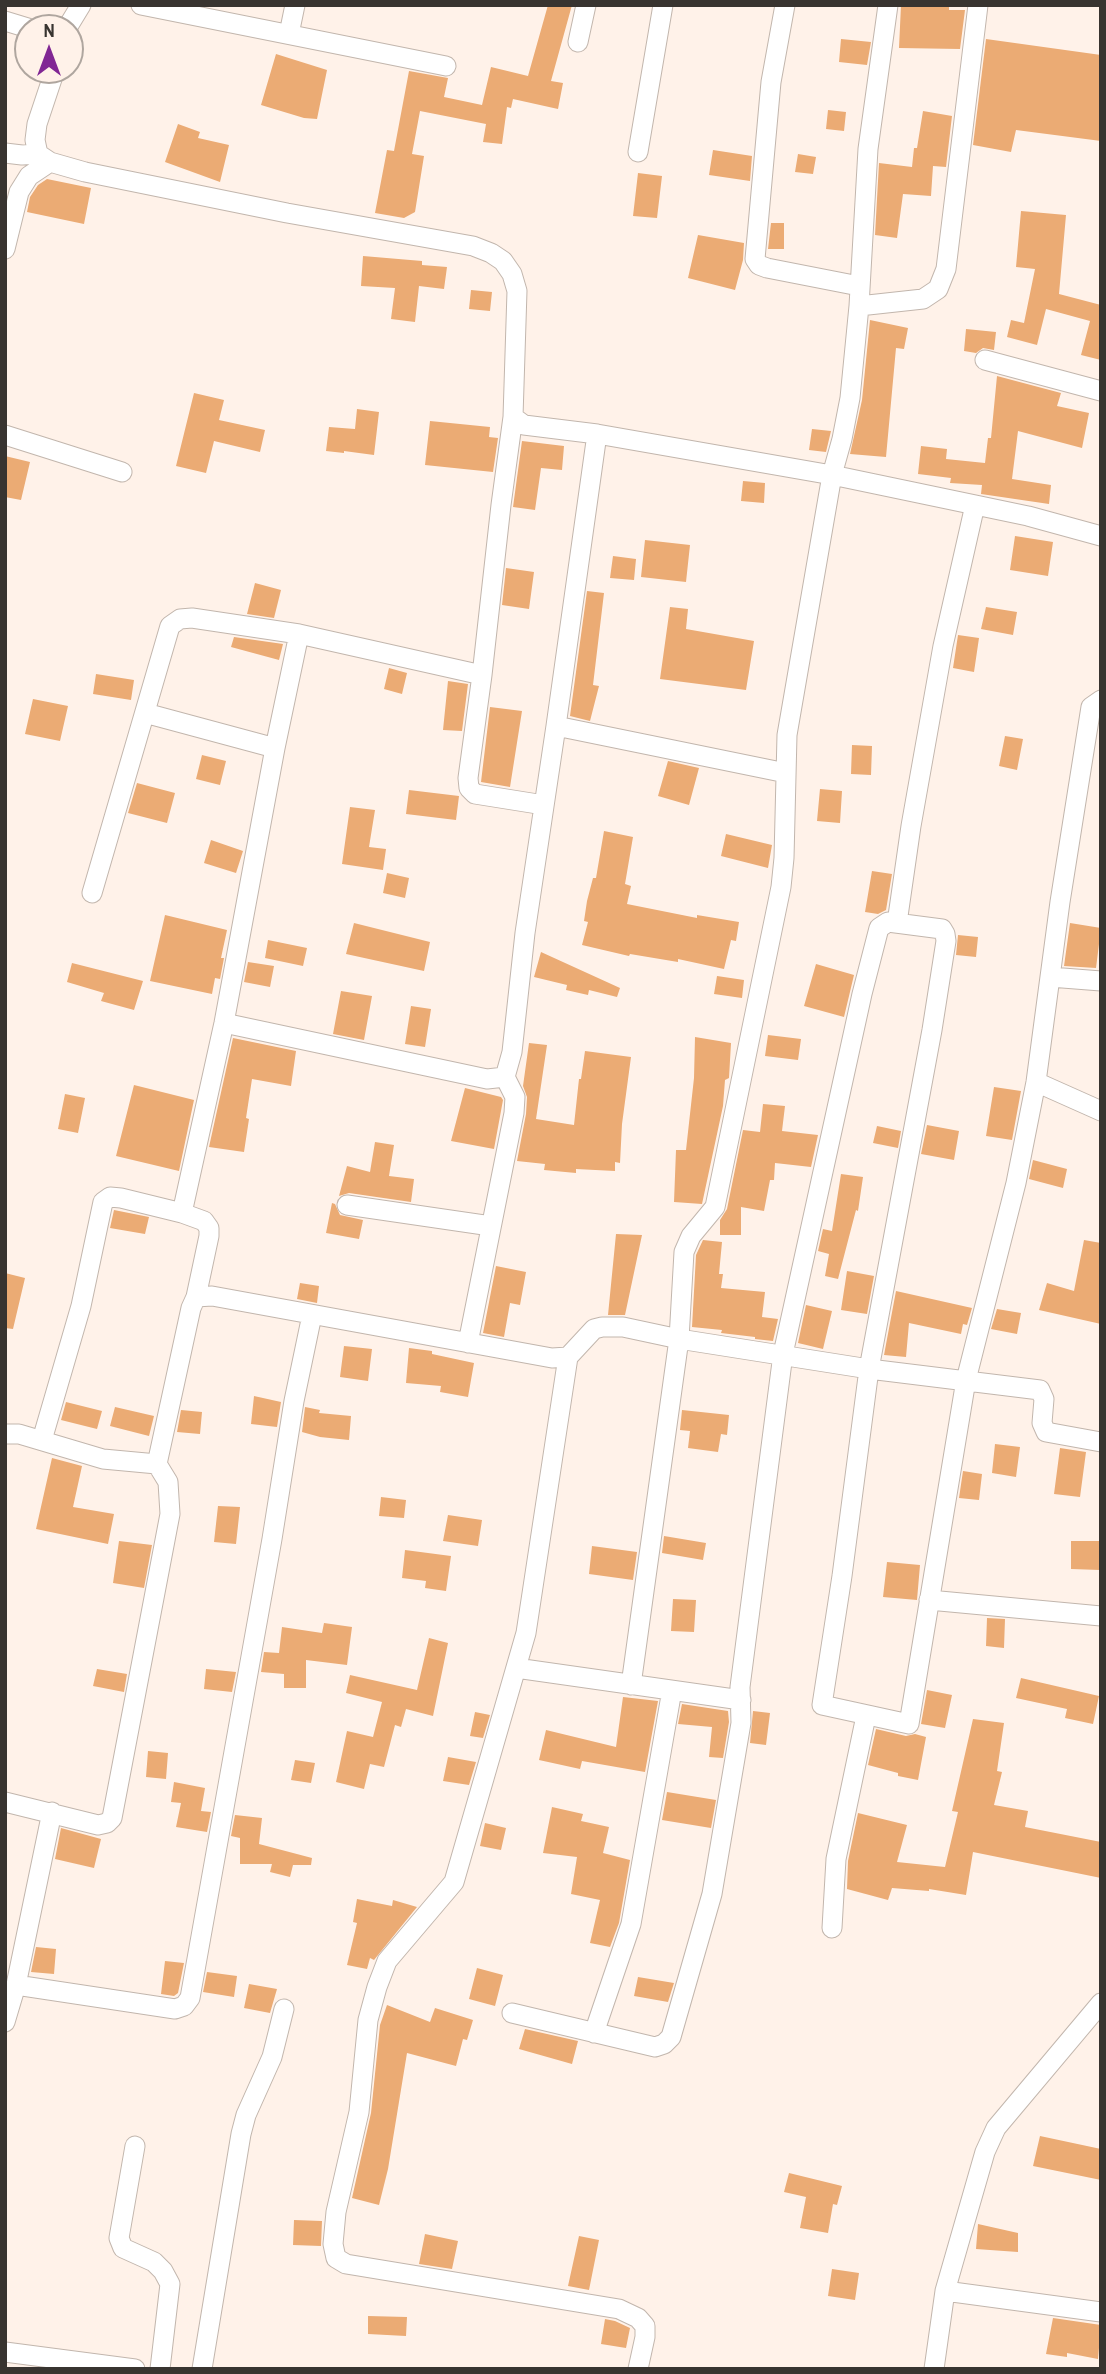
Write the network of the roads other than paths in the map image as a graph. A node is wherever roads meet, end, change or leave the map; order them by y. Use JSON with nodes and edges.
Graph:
{"nodes":[{"id":1,"x":141,"y":5,"type":"edge"},
{"id":2,"x":295,"y":5,"type":"edge"},
{"id":3,"x":586,"y":5,"type":"edge"},
{"id":4,"x":663,"y":5,"type":"edge"},
{"id":5,"x":785,"y":5,"type":"edge"},
{"id":6,"x":888,"y":5,"type":"edge"},
{"id":7,"x":978,"y":5,"type":"edge"},
{"id":8,"x":289,"y":34,"type":"junction"},
{"id":9,"x":578,"y":42,"type":"dead end"},
{"id":10,"x":446,"y":66,"type":"dead end"},
{"id":11,"x":50,"y":84,"type":"edge"},
{"id":12,"x":638,"y":152,"type":"dead end"},
{"id":13,"x":5,"y":153,"type":"edge"},
{"id":14,"x":44,"y":158,"type":"junction"},
{"id":15,"x":5,"y":248,"type":"edge"},
{"id":16,"x":859,"y":296,"type":"junction"},
{"id":17,"x":985,"y":360,"type":"dead end"},
{"id":18,"x":1101,"y":391,"type":"edge"},
{"id":19,"x":513,"y":417,"type":"junction"},
{"id":20,"x":597,"y":434,"type":"junction"},
{"id":21,"x":5,"y":435,"type":"edge"},
{"id":22,"x":122,"y":472,"type":"dead end"},
{"id":23,"x":832,"y":475,"type":"junction"},
{"id":24,"x":975,"y":505,"type":"junction"},
{"id":25,"x":1101,"y":536,"type":"edge"},
{"id":26,"x":299,"y":634,"type":"junction"},
{"id":27,"x":482,"y":675,"type":"junction"},
{"id":28,"x":1101,"y":700,"type":"edge"},
{"id":29,"x":145,"y":713,"type":"junction"},
{"id":30,"x":556,"y":726,"type":"junction"},
{"id":31,"x":275,"y":748,"type":"junction"},
{"id":32,"x":786,"y":773,"type":"junction"},
{"id":33,"x":544,"y":805,"type":"junction"},
{"id":34,"x":92,"y":893,"type":"dead end"},
{"id":35,"x":897,"y":923,"type":"junction"},
{"id":36,"x":1050,"y":977,"type":"junction"},
{"id":37,"x":1101,"y":982,"type":"edge"},
{"id":38,"x":224,"y":1023,"type":"junction"},
{"id":39,"x":505,"y":1077,"type":"junction"},
{"id":40,"x":1035,"y":1082,"type":"junction"},
{"id":41,"x":1101,"y":1111,"type":"edge"},
{"id":42,"x":347,"y":1205,"type":"dead end"},
{"id":43,"x":182,"y":1213,"type":"junction"},
{"id":44,"x":491,"y":1226,"type":"junction"},
{"id":45,"x":196,"y":1297,"type":"junction"},
{"id":46,"x":312,"y":1315,"type":"junction"},
{"id":47,"x":679,"y":1339,"type":"junction"},
{"id":48,"x":468,"y":1343,"type":"junction"},
{"id":49,"x":783,"y":1354,"type":"junction"},
{"id":50,"x":568,"y":1357,"type":"junction"},
{"id":51,"x":869,"y":1369,"type":"junction"},
{"id":52,"x":966,"y":1380,"type":"junction"},
{"id":53,"x":5,"y":1434,"type":"edge"},
{"id":54,"x":42,"y":1440,"type":"junction"},
{"id":55,"x":1101,"y":1442,"type":"edge"},
{"id":56,"x":157,"y":1464,"type":"junction"},
{"id":57,"x":929,"y":1600,"type":"junction"},
{"id":58,"x":1101,"y":1616,"type":"edge"},
{"id":59,"x":516,"y":1668,"type":"junction"},
{"id":60,"x":631,"y":1685,"type":"junction"},
{"id":61,"x":672,"y":1690,"type":"junction"},
{"id":62,"x":741,"y":1700,"type":"junction"},
{"id":63,"x":866,"y":1716,"type":"junction"},
{"id":64,"x":5,"y":1802,"type":"edge"},
{"id":65,"x":52,"y":1812,"type":"junction"},
{"id":66,"x":832,"y":1928,"type":"dead end"},
{"id":67,"x":16,"y":1985,"type":"junction"},
{"id":68,"x":1101,"y":2003,"type":"edge"},
{"id":69,"x":284,"y":2009,"type":"dead end"},
{"id":70,"x":512,"y":2013,"type":"dead end"},
{"id":71,"x":5,"y":2022,"type":"edge"},
{"id":72,"x":594,"y":2033,"type":"junction"},
{"id":73,"x":135,"y":2146,"type":"dead end"},
{"id":74,"x":945,"y":2291,"type":"junction"},
{"id":75,"x":1101,"y":2312,"type":"edge"},
{"id":76,"x":5,"y":2352,"type":"edge"},
{"id":77,"x":135,"y":2369,"type":"edge"},
{"id":78,"x":160,"y":2369,"type":"edge"},
{"id":79,"x":202,"y":2369,"type":"edge"},
{"id":80,"x":638,"y":2369,"type":"edge"},
{"id":81,"x":934,"y":2369,"type":"edge"}],
"edges":[{"from":1,"to":8,"type":"street"},
{"from":2,"to":8,"type":"street"},
{"from":3,"to":9,"type":"street"},
{"from":4,"to":12,"type":"street"},
{"from":5,"to":16,"type":"street"},
{"from":6,"to":16,"type":"street"},
{"from":7,"to":16,"type":"street"},
{"from":8,"to":10,"type":"street"},
{"from":11,"to":14,"type":"street"},
{"from":13,"to":14,"type":"street"},
{"from":14,"to":15,"type":"street"},
{"from":14,"to":19,"type":"street"},
{"from":16,"to":23,"type":"street"},
{"from":17,"to":18,"type":"street"},
{"from":19,"to":20,"type":"street"},
{"from":19,"to":27,"type":"street"},
{"from":20,"to":23,"type":"street"},
{"from":20,"to":30,"type":"street"},
{"from":21,"to":22,"type":"street"},
{"from":23,"to":24,"type":"street"},
{"from":23,"to":32,"type":"street"},
{"from":24,"to":25,"type":"street"},
{"from":24,"to":35,"type":"street"},
{"from":26,"to":27,"type":"street"},
{"from":26,"to":29,"type":"street"},
{"from":26,"to":31,"type":"street"},
{"from":27,"to":33,"type":"street"},
{"from":28,"to":36,"type":"street"},
{"from":29,"to":31,"type":"street"},
{"from":29,"to":34,"type":"street"},
{"from":30,"to":32,"type":"street"},
{"from":30,"to":33,"type":"street"},
{"from":31,"to":38,"type":"street"},
{"from":32,"to":47,"type":"street"},
{"from":33,"to":39,"type":"street"},
{"from":35,"to":49,"type":"street"},
{"from":35,"to":51,"type":"street"},
{"from":36,"to":37,"type":"street"},
{"from":36,"to":40,"type":"street"},
{"from":38,"to":39,"type":"street"},
{"from":38,"to":43,"type":"street"},
{"from":39,"to":44,"type":"street"},
{"from":40,"to":41,"type":"street"},
{"from":40,"to":52,"type":"street"},
{"from":42,"to":44,"type":"street"},
{"from":43,"to":45,"type":"street"},
{"from":43,"to":54,"type":"street"},
{"from":44,"to":48,"type":"street"},
{"from":45,"to":46,"type":"street"},
{"from":45,"to":56,"type":"street"},
{"from":46,"to":48,"type":"street"},
{"from":46,"to":67,"type":"street"},
{"from":47,"to":49,"type":"street"},
{"from":47,"to":50,"type":"street"},
{"from":47,"to":60,"type":"street"},
{"from":48,"to":50,"type":"street"},
{"from":49,"to":51,"type":"street"},
{"from":49,"to":62,"type":"street"},
{"from":50,"to":59,"type":"street"},
{"from":51,"to":52,"type":"street"},
{"from":51,"to":63,"type":"street"},
{"from":52,"to":55,"type":"street"},
{"from":52,"to":57,"type":"street"},
{"from":53,"to":54,"type":"street"},
{"from":54,"to":56,"type":"street"},
{"from":56,"to":65,"type":"street"},
{"from":57,"to":58,"type":"street"},
{"from":57,"to":63,"type":"street"},
{"from":59,"to":60,"type":"street"},
{"from":59,"to":80,"type":"street"},
{"from":60,"to":61,"type":"street"},
{"from":61,"to":62,"type":"street"},
{"from":61,"to":72,"type":"street"},
{"from":62,"to":72,"type":"street"},
{"from":63,"to":66,"type":"street"},
{"from":64,"to":65,"type":"street"},
{"from":65,"to":67,"type":"street"},
{"from":67,"to":71,"type":"street"},
{"from":68,"to":74,"type":"street"},
{"from":69,"to":79,"type":"street"},
{"from":70,"to":72,"type":"street"},
{"from":73,"to":78,"type":"street"},
{"from":74,"to":75,"type":"street"},
{"from":74,"to":81,"type":"street"},
{"from":76,"to":77,"type":"street"}]}
